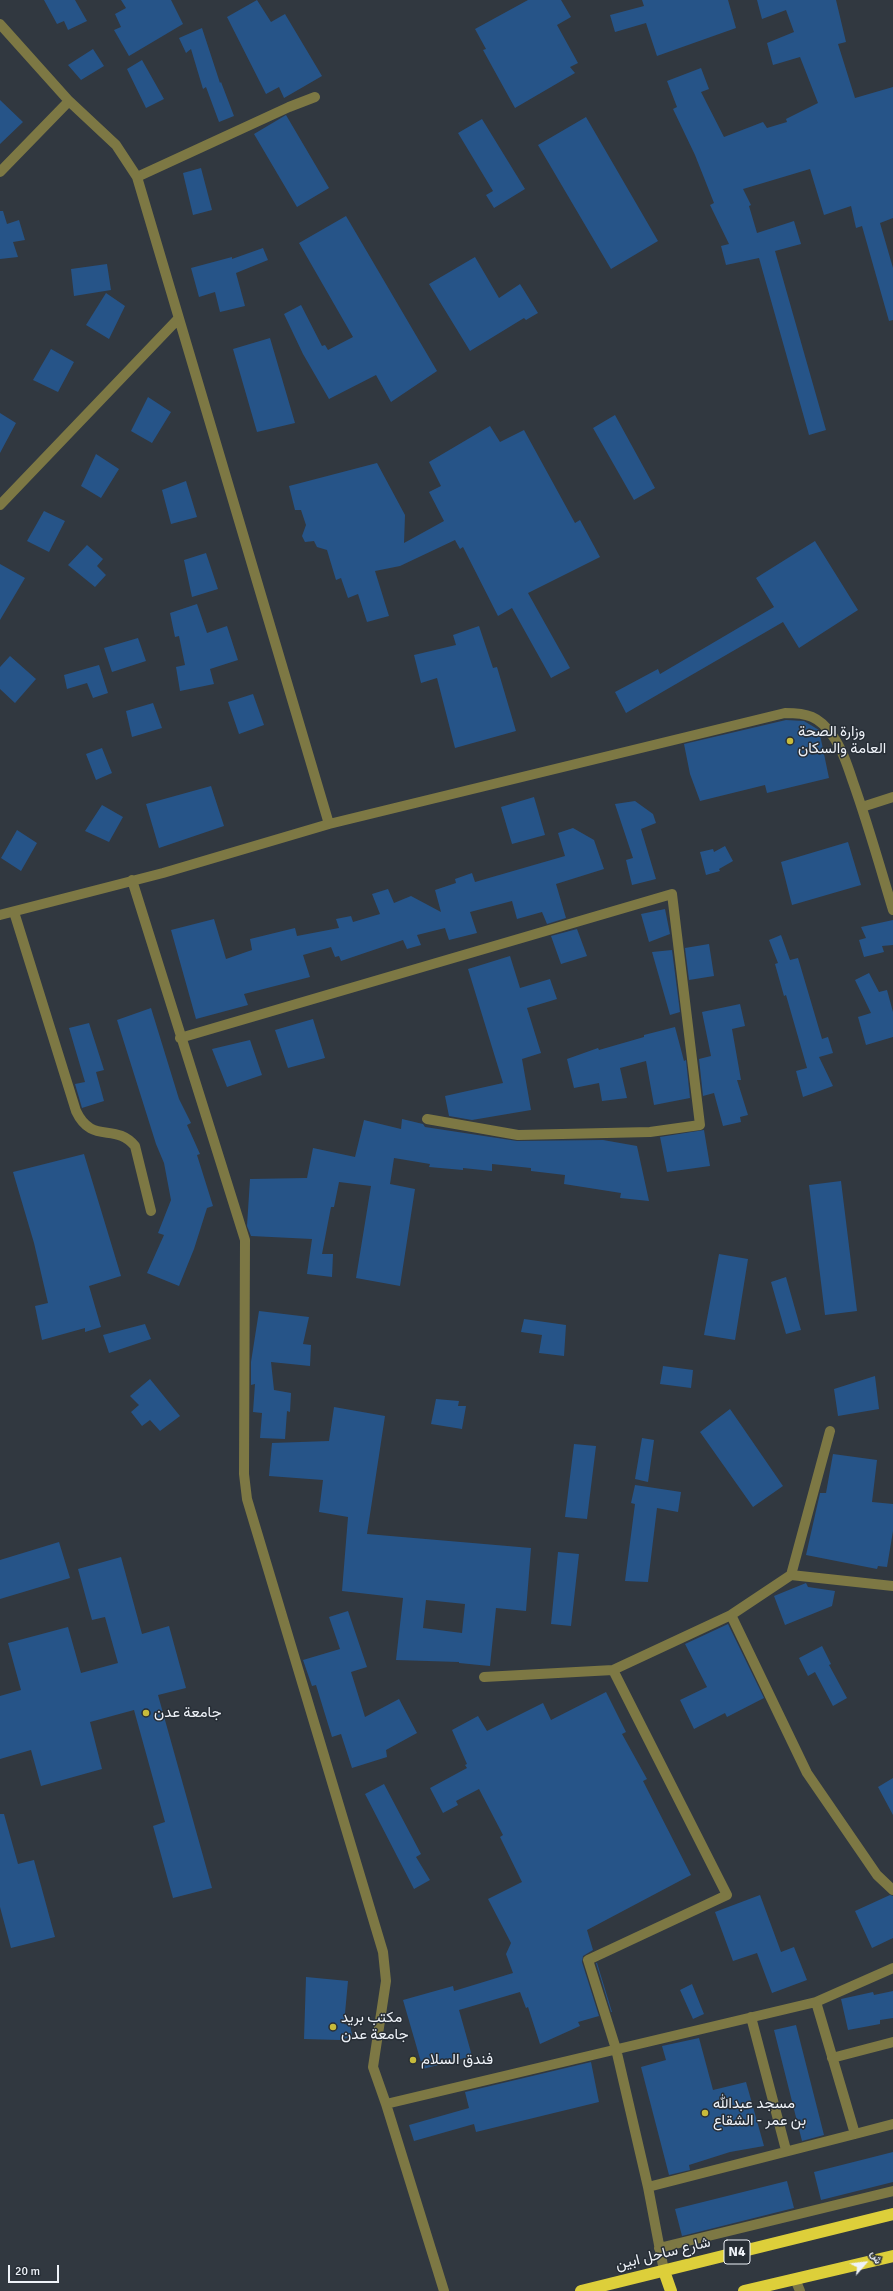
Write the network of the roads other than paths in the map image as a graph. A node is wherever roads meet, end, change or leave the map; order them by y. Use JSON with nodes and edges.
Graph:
{"nodes":[{"id":1,"x":0,"y":24,"type":"edge"},
{"id":2,"x":0,"y":33,"type":"edge"},
{"id":3,"x":21,"y":49,"type":"junction"},
{"id":4,"x":315,"y":97,"type":"dead end"},
{"id":5,"x":69,"y":101,"type":"junction"},
{"id":6,"x":0,"y":172,"type":"edge"},
{"id":7,"x":137,"y":177,"type":"junction"},
{"id":8,"x":178,"y":319,"type":"junction"},
{"id":9,"x":0,"y":505,"type":"edge"},
{"id":10,"x":893,"y":797,"type":"edge"},
{"id":11,"x":862,"y":807,"type":"junction"},
{"id":12,"x":329,"y":824,"type":"junction"},
{"id":13,"x":132,"y":880,"type":"junction"},
{"id":14,"x":893,"y":910,"type":"edge"},
{"id":15,"x":14,"y":912,"type":"junction"},
{"id":16,"x":0,"y":915,"type":"edge"},
{"id":17,"x":180,"y":1038,"type":"junction"},
{"id":18,"x":427,"y":1119,"type":"dead end"},
{"id":19,"x":151,"y":1211,"type":"dead end"},
{"id":20,"x":830,"y":1431,"type":"dead end"},
{"id":21,"x":791,"y":1575,"type":"junction"},
{"id":22,"x":893,"y":1586,"type":"edge"},
{"id":23,"x":731,"y":1615,"type":"junction"},
{"id":24,"x":613,"y":1670,"type":"junction"},
{"id":25,"x":484,"y":1677,"type":"dead end"},
{"id":26,"x":893,"y":1890,"type":"edge"},
{"id":27,"x":893,"y":1968,"type":"edge"},
{"id":28,"x":816,"y":2002,"type":"junction"},
{"id":29,"x":751,"y":2017,"type":"junction"},
{"id":30,"x":893,"y":2042,"type":"edge"},
{"id":31,"x":616,"y":2049,"type":"junction"},
{"id":32,"x":832,"y":2058,"type":"junction"},
{"id":33,"x":386,"y":2104,"type":"junction"},
{"id":34,"x":893,"y":2124,"type":"edge"},
{"id":35,"x":855,"y":2134,"type":"junction"},
{"id":36,"x":786,"y":2150,"type":"junction"},
{"id":37,"x":648,"y":2187,"type":"junction"},
{"id":38,"x":893,"y":2191,"type":"edge"},
{"id":39,"x":893,"y":2214,"type":"edge"},
{"id":40,"x":659,"y":2248,"type":"junction"},
{"id":41,"x":893,"y":2256,"type":"edge"},
{"id":42,"x":664,"y":2270,"type":"junction"},
{"id":43,"x":795,"y":2279,"type":"junction"},
{"id":44,"x":444,"y":2291,"type":"edge"},
{"id":45,"x":581,"y":2291,"type":"edge"},
{"id":46,"x":671,"y":2291,"type":"edge"},
{"id":47,"x":744,"y":2291,"type":"edge"},
{"id":48,"x":800,"y":2291,"type":"edge"}],
"edges":[{"from":1,"to":3,"type":"street"},
{"from":2,"to":3,"type":"street"},
{"from":3,"to":5,"type":"street"},
{"from":4,"to":7,"type":"street"},
{"from":5,"to":6,"type":"street"},
{"from":5,"to":7,"type":"street"},
{"from":7,"to":8,"type":"street"},
{"from":8,"to":9,"type":"street"},
{"from":8,"to":12,"type":"street"},
{"from":10,"to":11,"type":"street"},
{"from":11,"to":12,"type":"street"},
{"from":11,"to":14,"type":"street"},
{"from":12,"to":13,"type":"street"},
{"from":13,"to":15,"type":"street"},
{"from":13,"to":17,"type":"street"},
{"from":15,"to":16,"type":"street"},
{"from":15,"to":19,"type":"street"},
{"from":17,"to":18,"type":"street"},
{"from":17,"to":33,"type":"street"},
{"from":20,"to":21,"type":"street"},
{"from":21,"to":22,"type":"street"},
{"from":21,"to":23,"type":"street"},
{"from":23,"to":24,"type":"street"},
{"from":23,"to":26,"type":"street"},
{"from":24,"to":25,"type":"street"},
{"from":24,"to":31,"type":"street"},
{"from":27,"to":28,"type":"street"},
{"from":28,"to":29,"type":"street"},
{"from":28,"to":32,"type":"street"},
{"from":29,"to":31,"type":"street"},
{"from":29,"to":36,"type":"street"},
{"from":30,"to":32,"type":"street"},
{"from":31,"to":33,"type":"street"},
{"from":31,"to":37,"type":"street"},
{"from":32,"to":35,"type":"street"},
{"from":33,"to":44,"type":"street"},
{"from":34,"to":35,"type":"street"},
{"from":35,"to":36,"type":"street"},
{"from":36,"to":37,"type":"street"},
{"from":37,"to":40,"type":"street"},
{"from":38,"to":40,"type":"street"},
{"from":39,"to":42,"type":"highway","name":"شارع ساحل ابين","number":"N4"},
{"from":40,"to":42,"type":"street"},
{"from":41,"to":43,"type":"highway"},
{"from":42,"to":45,"type":"highway","name":"شارع ساحل ابين","number":"N4"},
{"from":42,"to":46,"type":"highway"},
{"from":43,"to":47,"type":"highway"},
{"from":43,"to":48,"type":"street"}]}
